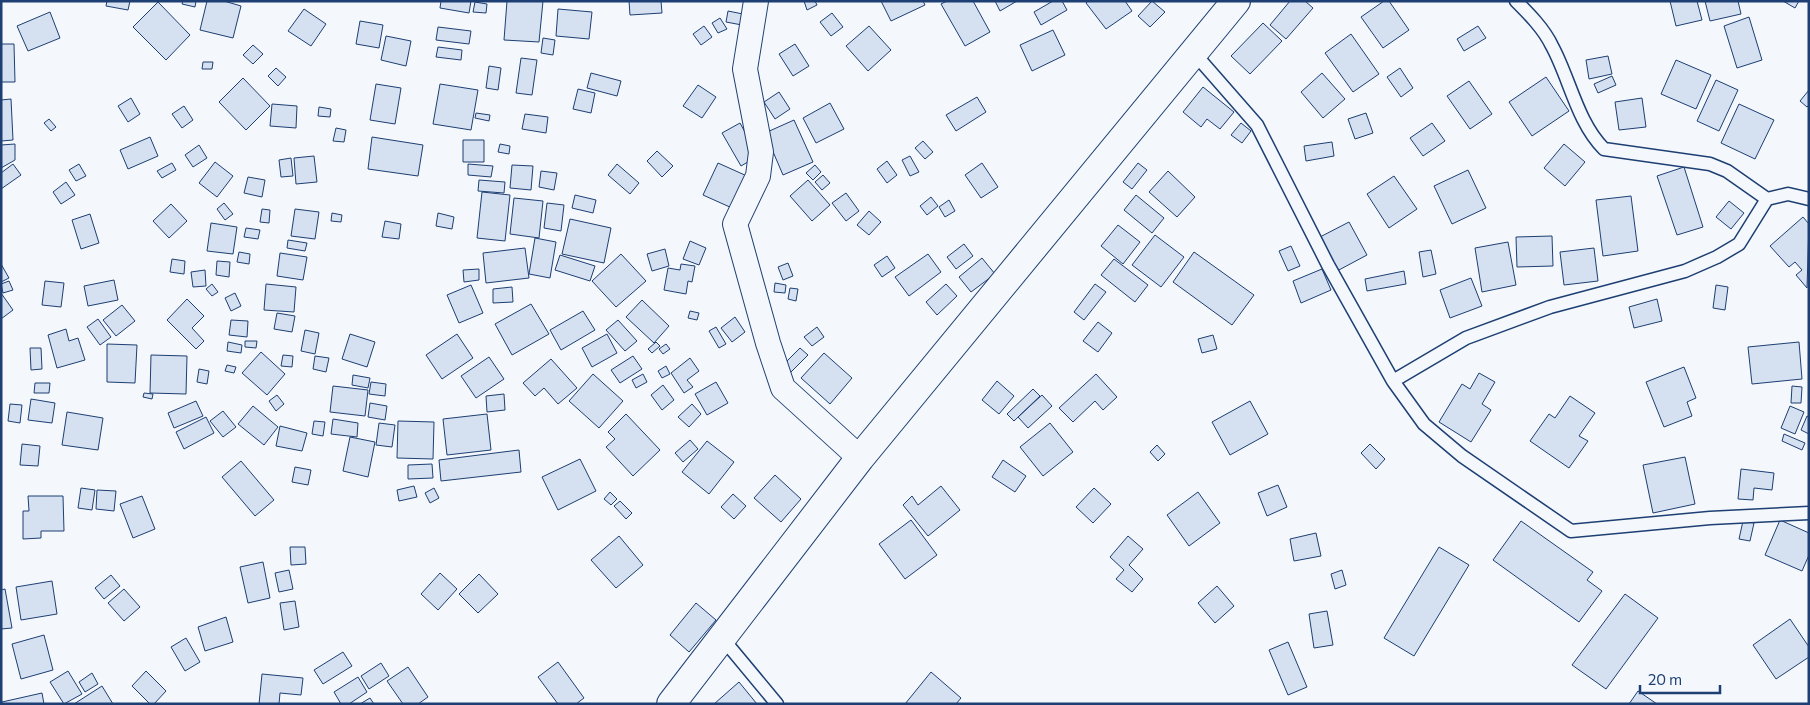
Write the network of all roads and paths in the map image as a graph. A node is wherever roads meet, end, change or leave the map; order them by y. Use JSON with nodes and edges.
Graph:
{"nodes":[{"id":1,"x":756,"y":1,"type":"edge"},
{"id":2,"x":1236,"y":1,"type":"edge"},
{"id":3,"x":1516,"y":1,"type":"edge"},
{"id":4,"x":1194,"y":53,"type":"junction"},
{"id":5,"x":1767,"y":199,"type":"junction"},
{"id":6,"x":1809,"y":199,"type":"edge"},
{"id":7,"x":1393,"y":381,"type":"junction"},
{"id":8,"x":860,"y":458,"type":"junction"},
{"id":9,"x":1809,"y":513,"type":"edge"},
{"id":10,"x":723,"y":639,"type":"junction"},
{"id":11,"x":670,"y":704,"type":"edge"},
{"id":12,"x":777,"y":704,"type":"edge"}],
"edges":[{"from":1,"to":8,"type":"street"},
{"from":2,"to":4,"type":"main road"},
{"from":3,"to":5,"type":"lane"},
{"from":4,"to":7,"type":"lane"},
{"from":4,"to":8,"type":"main road"},
{"from":5,"to":6,"type":"lane"},
{"from":5,"to":7,"type":"lane"},
{"from":7,"to":9,"type":"lane"},
{"from":8,"to":10,"type":"main road"},
{"from":10,"to":11,"type":"main road"},
{"from":10,"to":12,"type":"lane"}]}
